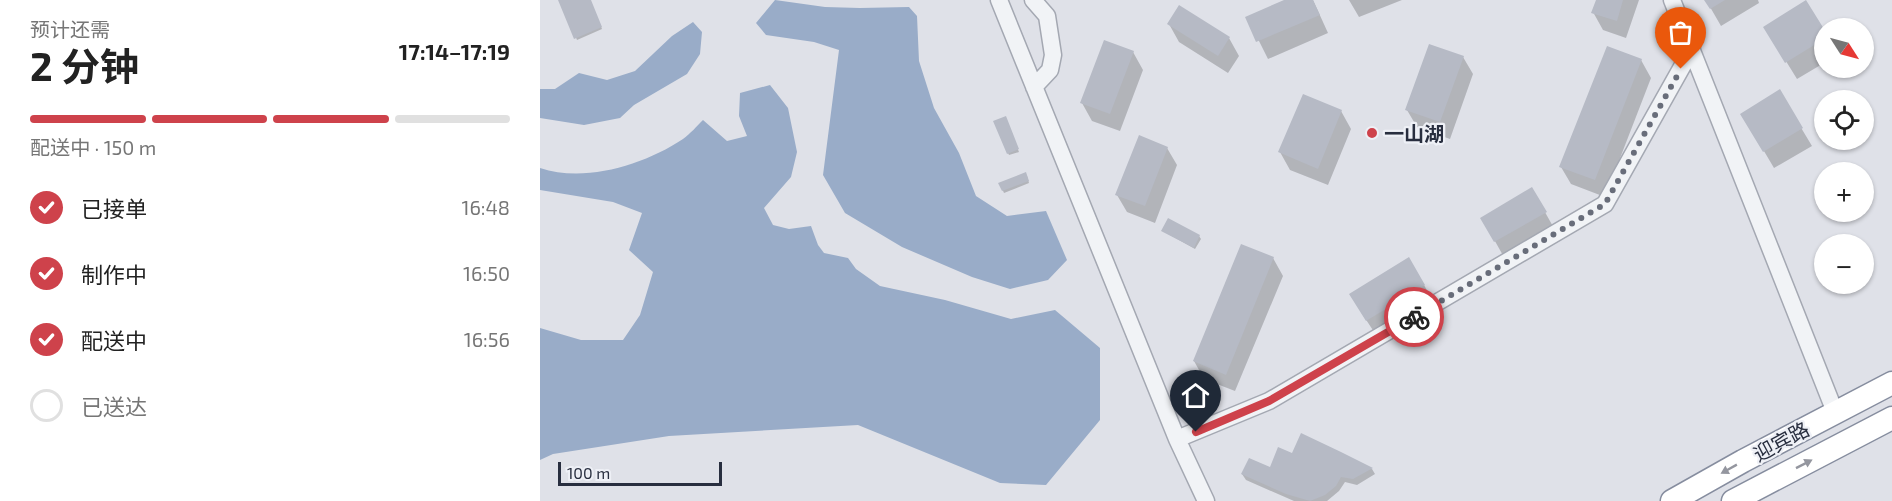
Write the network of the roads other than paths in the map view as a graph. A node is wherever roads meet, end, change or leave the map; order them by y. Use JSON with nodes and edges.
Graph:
{"nodes":[{"id":1,"x":999,"y":0,"type":"edge"},
{"id":2,"x":1672,"y":0,"type":"edge"},
{"id":3,"x":1040,"y":2,"type":"edge"},
{"id":4,"x":1692,"y":49,"type":"junction"},
{"id":5,"x":1034,"y":87,"type":"junction"},
{"id":6,"x":1892,"y":382,"type":"edge"},
{"id":7,"x":1835,"y":412,"type":"junction"},
{"id":8,"x":1892,"y":418,"type":"edge"},
{"id":9,"x":1177,"y":439,"type":"junction"},
{"id":10,"x":1206,"y":501,"type":"edge"},
{"id":11,"x":1672,"y":501,"type":"edge"},
{"id":12,"x":1733,"y":501,"type":"edge"}],
"edges":[{"from":1,"to":5,"type":"street"},
{"from":2,"to":4,"type":"street"},
{"from":3,"to":5,"type":"street"},
{"from":4,"to":7,"type":"street"},
{"from":4,"to":9,"type":"street"},
{"from":5,"to":9,"type":"street"},
{"from":6,"to":7,"type":"highway","name":"迎宾路"},
{"from":7,"to":11,"type":"highway","name":"迎宾路","one_way":true},
{"from":12,"to":8,"type":"highway","name":"迎宾路","one_way":true},
{"from":9,"to":10,"type":"street"}]}
